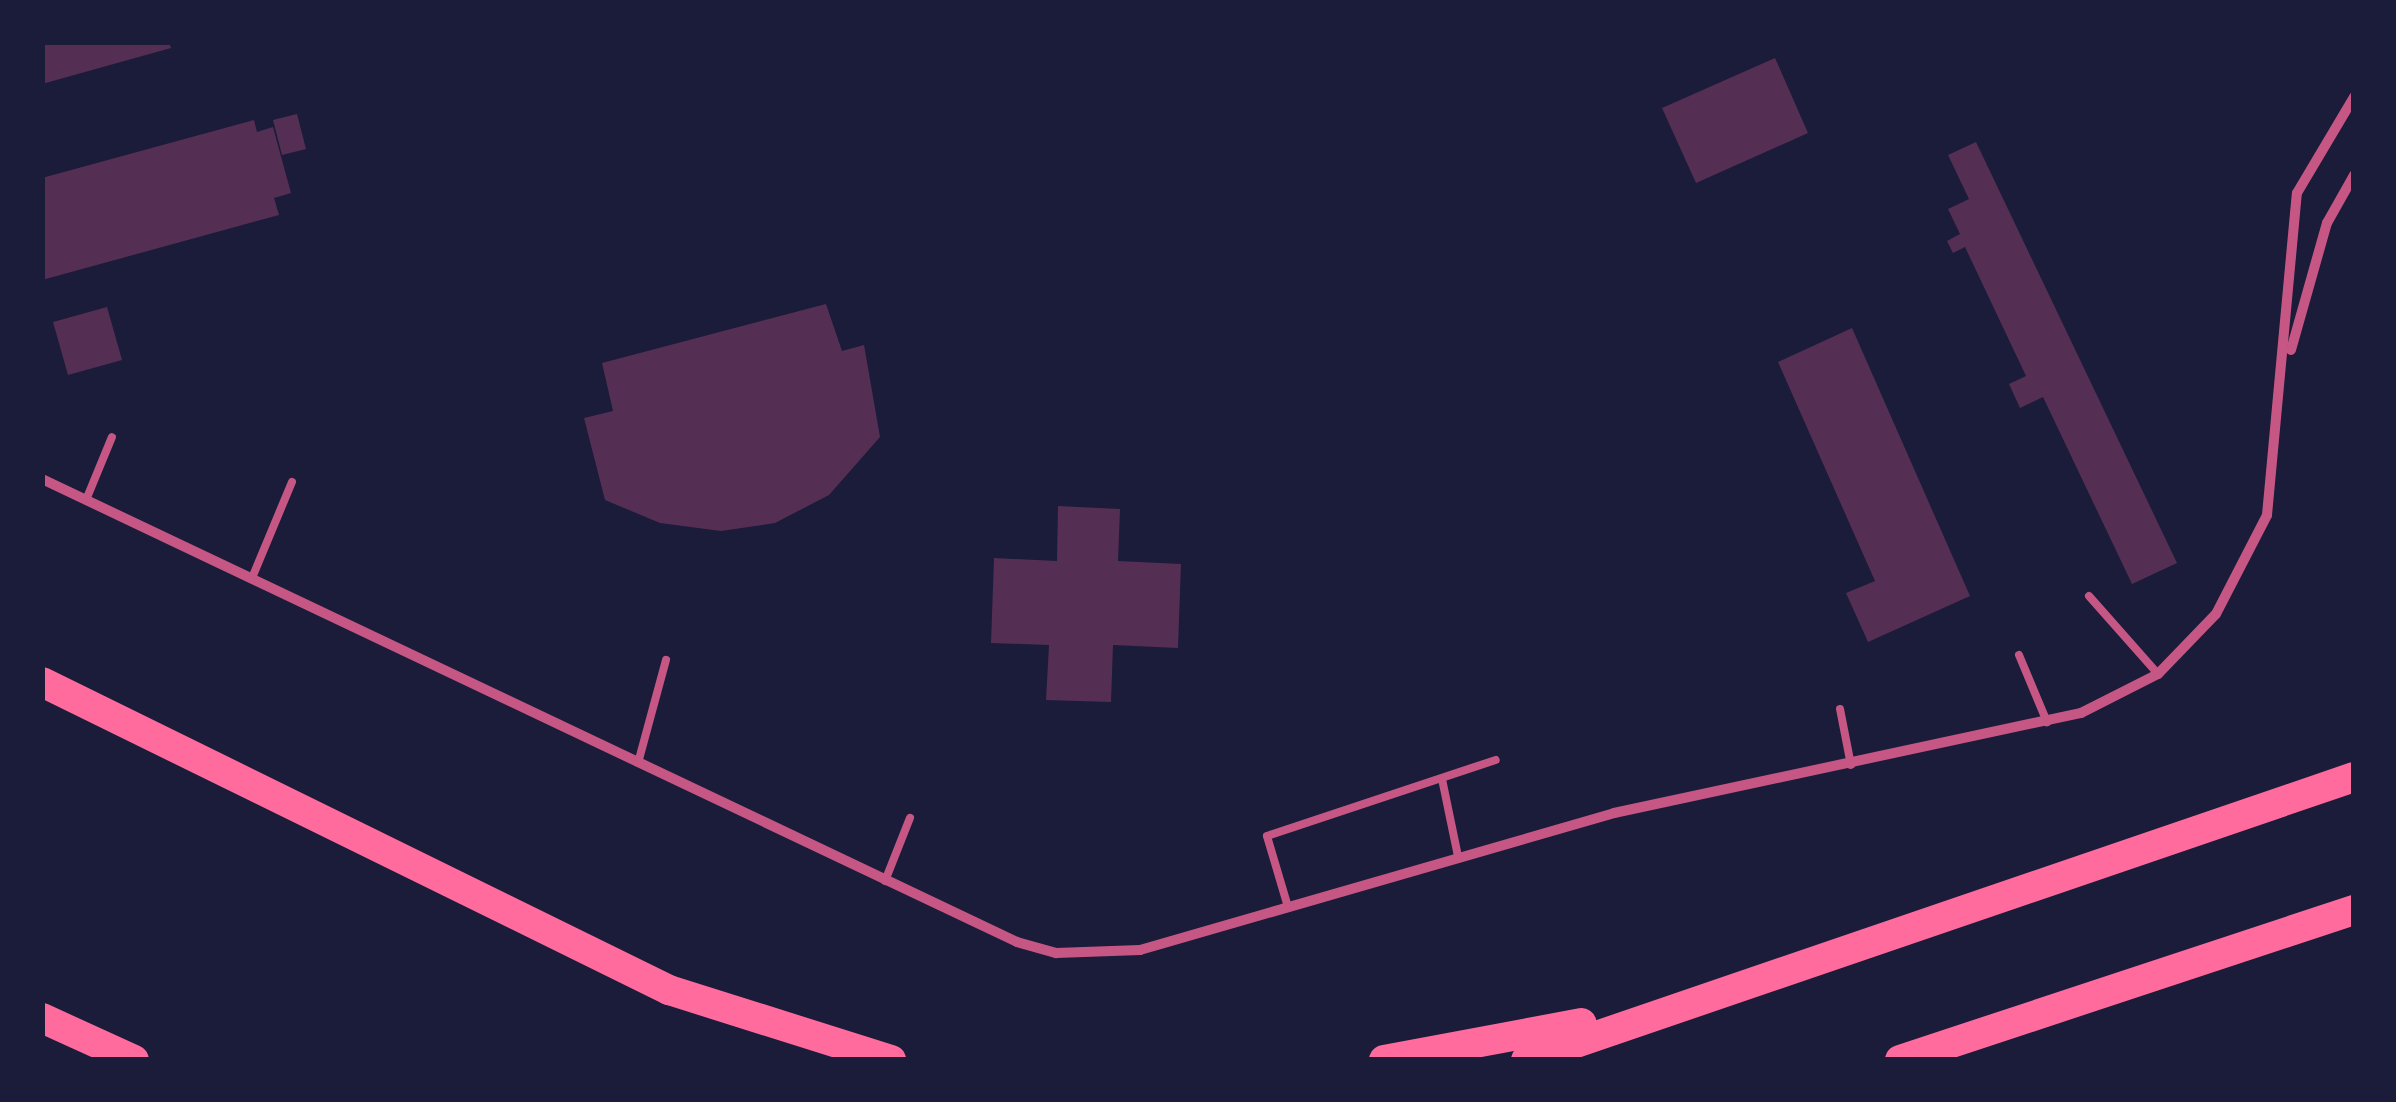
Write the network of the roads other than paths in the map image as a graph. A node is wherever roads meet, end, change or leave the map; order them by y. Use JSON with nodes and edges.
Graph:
{"nodes":[{"id":1,"x":2354,"y":98,"type":"edge"},
{"id":2,"x":2354,"y":174,"type":"edge"},
{"id":3,"x":2288,"y":361,"type":"junction"},
{"id":4,"x":112,"y":437,"type":"dead end"},
{"id":5,"x":42,"y":480,"type":"edge"},
{"id":6,"x":292,"y":482,"type":"dead end"},
{"id":7,"x":86,"y":500,"type":"junction"},
{"id":8,"x":252,"y":578,"type":"junction"},
{"id":9,"x":2089,"y":596,"type":"dead end"},
{"id":10,"x":2020,"y":655,"type":"dead end"},
{"id":11,"x":666,"y":660,"type":"dead end"},
{"id":12,"x":2158,"y":674,"type":"junction"},
{"id":13,"x":42,"y":682,"type":"edge"},
{"id":14,"x":1840,"y":709,"type":"dead end"},
{"id":15,"x":2047,"y":722,"type":"junction"},
{"id":16,"x":1496,"y":760,"type":"dead end"},
{"id":17,"x":638,"y":763,"type":"junction"},
{"id":18,"x":1851,"y":766,"type":"junction"},
{"id":19,"x":2354,"y":778,"type":"edge"},
{"id":20,"x":1442,"y":780,"type":"junction"},
{"id":21,"x":910,"y":818,"type":"dead end"},
{"id":22,"x":1458,"y":856,"type":"junction"},
{"id":23,"x":885,"y":881,"type":"junction"},
{"id":24,"x":1288,"y":907,"type":"junction"},
{"id":25,"x":2354,"y":910,"type":"edge"},
{"id":26,"x":1654,"y":1010,"type":"junction"},
{"id":27,"x":42,"y":1018,"type":"edge"},
{"id":28,"x":134,"y":1060,"type":"edge"},
{"id":29,"x":891,"y":1060,"type":"edge"},
{"id":30,"x":1384,"y":1060,"type":"edge"},
{"id":31,"x":1526,"y":1060,"type":"edge"},
{"id":32,"x":1900,"y":1060,"type":"edge"}],
"edges":[{"from":1,"to":3,"type":"street"},
{"from":2,"to":3,"type":"street"},
{"from":3,"to":12,"type":"street"},
{"from":4,"to":7,"type":"lane"},
{"from":5,"to":7,"type":"street"},
{"from":6,"to":8,"type":"lane"},
{"from":7,"to":8,"type":"street"},
{"from":8,"to":17,"type":"street"},
{"from":9,"to":12,"type":"lane"},
{"from":10,"to":15,"type":"lane"},
{"from":11,"to":17,"type":"lane"},
{"from":12,"to":15,"type":"street"},
{"from":13,"to":29,"type":"highway"},
{"from":14,"to":18,"type":"lane"},
{"from":15,"to":18,"type":"street"},
{"from":16,"to":20,"type":"lane"},
{"from":17,"to":23,"type":"street"},
{"from":18,"to":22,"type":"street"},
{"from":19,"to":26,"type":"highway"},
{"from":20,"to":22,"type":"lane"},
{"from":20,"to":24,"type":"lane"},
{"from":21,"to":23,"type":"lane"},
{"from":22,"to":24,"type":"street"},
{"from":23,"to":24,"type":"street"},
{"from":25,"to":32,"type":"highway"},
{"from":26,"to":30,"type":"highway"},
{"from":26,"to":31,"type":"highway"},
{"from":27,"to":28,"type":"highway"}]}
